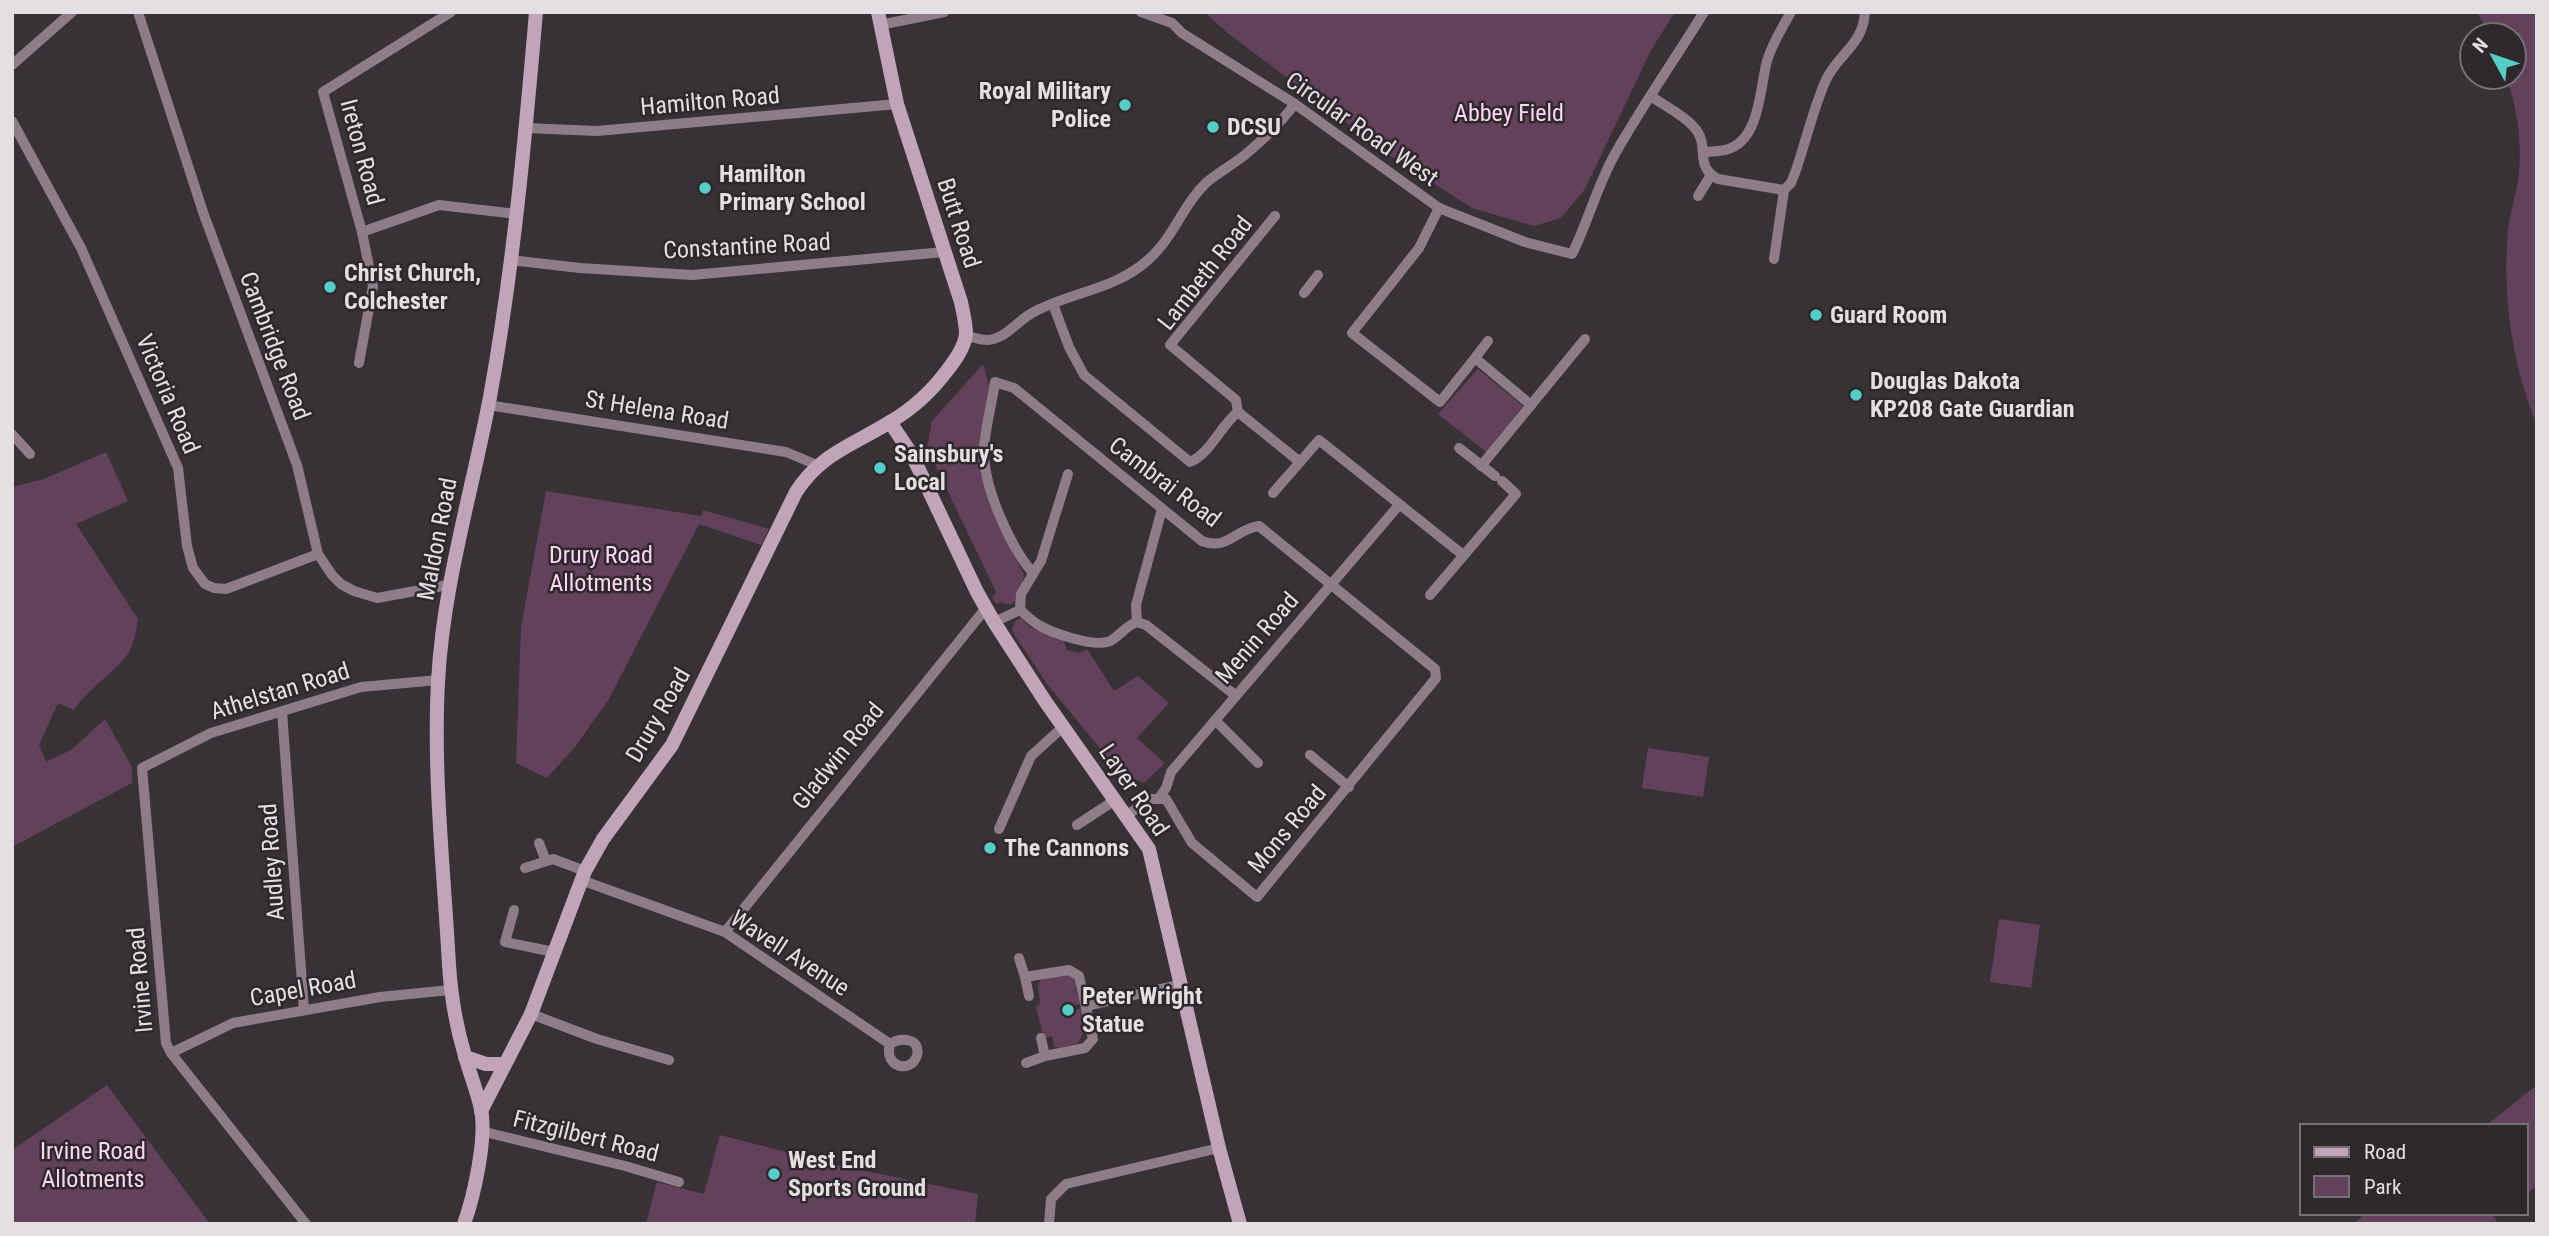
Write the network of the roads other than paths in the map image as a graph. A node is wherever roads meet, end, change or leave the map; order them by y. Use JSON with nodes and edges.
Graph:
{"nodes":[{"id":1,"x":72,"y":12,"type":"edge"},
{"id":2,"x":138,"y":12,"type":"edge"},
{"id":3,"x":451,"y":12,"type":"edge"},
{"id":4,"x":536,"y":12,"type":"edge"},
{"id":5,"x":944,"y":12,"type":"edge"},
{"id":6,"x":1141,"y":12,"type":"edge"},
{"id":7,"x":1175,"y":12,"type":"edge"},
{"id":8,"x":1704,"y":12,"type":"edge"},
{"id":9,"x":1791,"y":12,"type":"edge"},
{"id":10,"x":1865,"y":12,"type":"edge"},
{"id":11,"x":879,"y":19,"type":"edge"},
{"id":12,"x":1172,"y":23,"type":"junction"},
{"id":13,"x":12,"y":65,"type":"edge"},
{"id":14,"x":1651,"y":96,"type":"junction"},
{"id":15,"x":897,"y":104,"type":"junction"},
{"id":16,"x":1295,"y":104,"type":"junction"},
{"id":17,"x":12,"y":121,"type":"edge"},
{"id":18,"x":526,"y":128,"type":"junction"},
{"id":19,"x":1704,"y":152,"type":"junction"},
{"id":20,"x":1711,"y":175,"type":"junction"},
{"id":21,"x":1784,"y":190,"type":"junction"},
{"id":22,"x":1698,"y":195,"type":"dead end"},
{"id":23,"x":1439,"y":208,"type":"junction"},
{"id":24,"x":516,"y":214,"type":"junction"},
{"id":25,"x":1275,"y":216,"type":"dead end"},
{"id":26,"x":362,"y":232,"type":"junction"},
{"id":27,"x":944,"y":252,"type":"junction"},
{"id":28,"x":510,"y":260,"type":"junction"},
{"id":29,"x":1774,"y":260,"type":"dead end"},
{"id":30,"x":1318,"y":275,"type":"dead end"},
{"id":31,"x":1304,"y":293,"type":"dead end"},
{"id":32,"x":1054,"y":304,"type":"junction"},
{"id":33,"x":966,"y":336,"type":"junction"},
{"id":34,"x":1585,"y":339,"type":"dead end"},
{"id":35,"x":1488,"y":341,"type":"dead end"},
{"id":36,"x":1475,"y":358,"type":"junction"},
{"id":37,"x":359,"y":363,"type":"dead end"},
{"id":38,"x":488,"y":405,"type":"junction"},
{"id":39,"x":1531,"y":405,"type":"junction"},
{"id":40,"x":1238,"y":412,"type":"junction"},
{"id":41,"x":890,"y":422,"type":"junction"},
{"id":42,"x":12,"y":434,"type":"edge"},
{"id":43,"x":1459,"y":448,"type":"dead end"},
{"id":44,"x":30,"y":454,"type":"dead end"},
{"id":45,"x":1300,"y":462,"type":"junction"},
{"id":46,"x":817,"y":465,"type":"junction"},
{"id":47,"x":1481,"y":466,"type":"junction"},
{"id":48,"x":1068,"y":474,"type":"dead end"},
{"id":49,"x":1273,"y":493,"type":"dead end"},
{"id":50,"x":1399,"y":505,"type":"junction"},
{"id":51,"x":1162,"y":509,"type":"junction"},
{"id":52,"x":318,"y":554,"type":"junction"},
{"id":53,"x":1463,"y":555,"type":"junction"},
{"id":54,"x":1033,"y":573,"type":"junction"},
{"id":55,"x":1333,"y":584,"type":"junction"},
{"id":56,"x":448,"y":585,"type":"junction"},
{"id":57,"x":1430,"y":595,"type":"dead end"},
{"id":58,"x":986,"y":608,"type":"junction"},
{"id":59,"x":1020,"y":610,"type":"junction"},
{"id":60,"x":994,"y":622,"type":"junction"},
{"id":61,"x":1137,"y":622,"type":"junction"},
{"id":62,"x":1436,"y":678,"type":"joint"},
{"id":63,"x":438,"y":680,"type":"junction"},
{"id":64,"x":1235,"y":695,"type":"junction"},
{"id":65,"x":282,"y":712,"type":"junction"},
{"id":66,"x":1215,"y":720,"type":"junction"},
{"id":67,"x":1063,"y":727,"type":"junction"},
{"id":68,"x":1310,"y":755,"type":"dead end"},
{"id":69,"x":1258,"y":763,"type":"dead end"},
{"id":70,"x":142,"y":768,"type":"joint"},
{"id":71,"x":1349,"y":787,"type":"junction"},
{"id":72,"x":1158,"y":798,"type":"junction"},
{"id":73,"x":1115,"y":800,"type":"junction"},
{"id":74,"x":1127,"y":815,"type":"junction"},
{"id":75,"x":1077,"y":825,"type":"dead end"},
{"id":76,"x":999,"y":829,"type":"dead end"},
{"id":77,"x":539,"y":843,"type":"dead end"},
{"id":78,"x":546,"y":860,"type":"junction"},
{"id":79,"x":525,"y":868,"type":"dead end"},
{"id":80,"x":583,"y":876,"type":"junction"},
{"id":81,"x":514,"y":910,"type":"dead end"},
{"id":82,"x":725,"y":932,"type":"junction"},
{"id":83,"x":554,"y":952,"type":"junction"},
{"id":84,"x":1019,"y":958,"type":"dead end"},
{"id":85,"x":1024,"y":977,"type":"junction"},
{"id":86,"x":1182,"y":984,"type":"junction"},
{"id":87,"x":450,"y":990,"type":"junction"},
{"id":88,"x":1029,"y":996,"type":"dead end"},
{"id":89,"x":1087,"y":1006,"type":"junction"},
{"id":90,"x":304,"y":1010,"type":"junction"},
{"id":91,"x":531,"y":1014,"type":"junction"},
{"id":92,"x":1041,"y":1038,"type":"dead end"},
{"id":93,"x":890,"y":1044,"type":"dead end"},
{"id":94,"x":171,"y":1053,"type":"junction"},
{"id":95,"x":1045,"y":1056,"type":"junction"},
{"id":96,"x":465,"y":1057,"type":"junction"},
{"id":97,"x":669,"y":1060,"type":"dead end"},
{"id":98,"x":1026,"y":1063,"type":"dead end"},
{"id":99,"x":504,"y":1064,"type":"junction"},
{"id":100,"x":481,"y":1111,"type":"junction"},
{"id":101,"x":481,"y":1131,"type":"junction"},
{"id":102,"x":1219,"y":1148,"type":"junction"},
{"id":103,"x":679,"y":1182,"type":"dead end"},
{"id":104,"x":306,"y":1224,"type":"edge"},
{"id":105,"x":464,"y":1224,"type":"edge"},
{"id":106,"x":1049,"y":1224,"type":"edge"},
{"id":107,"x":1240,"y":1224,"type":"edge"}],
"edges":[{"from":1,"to":13,"type":"street"},
{"from":2,"to":52,"type":"street","name":"Cambridge Road"},
{"from":3,"to":26,"type":"street","name":"Ireton Road"},
{"from":4,"to":18,"type":"main road","name":"Maldon Road"},
{"from":5,"to":11,"type":"street"},
{"from":6,"to":12,"type":"street","name":"Circular Road West"},
{"from":7,"to":12,"type":"street"},
{"from":8,"to":14,"type":"street"},
{"from":9,"to":19,"type":"street"},
{"from":10,"to":21,"type":"street"},
{"from":11,"to":15,"type":"main road","name":"Butt Road"},
{"from":12,"to":16,"type":"street","name":"Circular Road West"},
{"from":14,"to":19,"type":"street"},
{"from":14,"to":23,"type":"street","name":"Circular Road West"},
{"from":15,"to":18,"type":"street","name":"Hamilton Road"},
{"from":15,"to":27,"type":"main road","name":"Butt Road"},
{"from":16,"to":23,"type":"street","name":"Circular Road West"},
{"from":16,"to":32,"type":"street"},
{"from":17,"to":52,"type":"street","name":"Victoria Road"},
{"from":18,"to":24,"type":"main road","name":"Maldon Road"},
{"from":19,"to":20,"type":"street"},
{"from":20,"to":21,"type":"street"},
{"from":20,"to":22,"type":"street"},
{"from":21,"to":29,"type":"street"},
{"from":23,"to":36,"type":"street"},
{"from":24,"to":26,"type":"street","name":"Ireton Road"},
{"from":24,"to":28,"type":"main road","name":"Maldon Road"},
{"from":25,"to":40,"type":"street","name":"Lambeth Road"},
{"from":26,"to":37,"type":"street"},
{"from":27,"to":28,"type":"street","name":"Constantine Road"},
{"from":27,"to":33,"type":"main road","name":"Butt Road"},
{"from":28,"to":38,"type":"main road","name":"Maldon Road"},
{"from":30,"to":31,"type":"street"},
{"from":32,"to":33,"type":"street"},
{"from":32,"to":40,"type":"street"},
{"from":33,"to":41,"type":"main road"},
{"from":34,"to":39,"type":"street"},
{"from":35,"to":36,"type":"street"},
{"from":36,"to":39,"type":"street"},
{"from":38,"to":46,"type":"street","name":"St Helena Road"},
{"from":38,"to":56,"type":"main road","name":"Maldon Road"},
{"from":39,"to":47,"type":"street"},
{"from":40,"to":45,"type":"street"},
{"from":41,"to":46,"type":"main road","name":"Drury Road"},
{"from":41,"to":58,"type":"main road","name":"Layer Road"},
{"from":42,"to":44,"type":"street"},
{"from":43,"to":47,"type":"street"},
{"from":45,"to":49,"type":"street"},
{"from":45,"to":50,"type":"street"},
{"from":46,"to":80,"type":"main road","name":"Drury Road"},
{"from":47,"to":53,"type":"street"},
{"from":48,"to":54,"type":"street"},
{"from":50,"to":53,"type":"street"},
{"from":50,"to":55,"type":"street","name":"Menin Road"},
{"from":51,"to":54,"type":"street","name":"Cambrai Road"},
{"from":51,"to":55,"type":"street","name":"Cambrai Road"},
{"from":51,"to":61,"type":"street"},
{"from":52,"to":56,"type":"street","name":"Cambridge Road"},
{"from":53,"to":57,"type":"street"},
{"from":54,"to":59,"type":"street"},
{"from":55,"to":62,"type":"street","name":"Cambrai Road"},
{"from":55,"to":64,"type":"street","name":"Menin Road"},
{"from":56,"to":63,"type":"main road","name":"Maldon Road"},
{"from":58,"to":60,"type":"main road","name":"Layer Road"},
{"from":58,"to":82,"type":"street","name":"Gladwin Road"},
{"from":59,"to":60,"type":"street"},
{"from":59,"to":61,"type":"street"},
{"from":60,"to":67,"type":"main road","name":"Layer Road"},
{"from":61,"to":64,"type":"street"},
{"from":62,"to":71,"type":"street","name":"Mons Road"},
{"from":63,"to":65,"type":"street","name":"Athelstan Road"},
{"from":63,"to":87,"type":"main road","name":"Maldon Road"},
{"from":64,"to":66,"type":"street","name":"Menin Road"},
{"from":65,"to":70,"type":"street","name":"Athelstan Road"},
{"from":65,"to":90,"type":"street","name":"Audley Road"},
{"from":66,"to":69,"type":"street","name":"Menin Road"},
{"from":66,"to":72,"type":"street","name":"Menin Road"},
{"from":67,"to":73,"type":"main road","name":"Layer Road"},
{"from":67,"to":76,"type":"street"},
{"from":68,"to":71,"type":"street","name":"Mons Road"},
{"from":70,"to":94,"type":"street","name":"Irvine Road"},
{"from":71,"to":72,"type":"street","name":"Mons Road"},
{"from":72,"to":74,"type":"street"},
{"from":73,"to":74,"type":"main road","name":"Layer Road"},
{"from":73,"to":75,"type":"street"},
{"from":74,"to":86,"type":"main road","name":"Layer Road"},
{"from":77,"to":78,"type":"street"},
{"from":78,"to":79,"type":"street"},
{"from":78,"to":80,"type":"street","name":"Wavell Avenue"},
{"from":80,"to":82,"type":"street","name":"Wavell Avenue"},
{"from":80,"to":83,"type":"main road","name":"Drury Road"},
{"from":81,"to":83,"type":"street"},
{"from":82,"to":93,"type":"street","name":"Wavell Avenue"},
{"from":83,"to":91,"type":"main road","name":"Drury Road"},
{"from":84,"to":85,"type":"street"},
{"from":85,"to":88,"type":"street"},
{"from":85,"to":89,"type":"street"},
{"from":86,"to":89,"type":"street"},
{"from":86,"to":102,"type":"main road","name":"Layer Road"},
{"from":87,"to":90,"type":"street","name":"Capel Road"},
{"from":87,"to":96,"type":"main road","name":"Maldon Road"},
{"from":89,"to":95,"type":"street"},
{"from":90,"to":94,"type":"street","name":"Capel Road"},
{"from":91,"to":97,"type":"street"},
{"from":91,"to":99,"type":"main road","name":"Drury Road"},
{"from":92,"to":95,"type":"street"},
{"from":94,"to":104,"type":"street","name":"Irvine Road"},
{"from":95,"to":98,"type":"street"},
{"from":96,"to":99,"type":"main road"},
{"from":96,"to":100,"type":"main road","name":"Maldon Road"},
{"from":99,"to":100,"type":"main road","name":"Drury Road"},
{"from":100,"to":101,"type":"main road"},
{"from":101,"to":103,"type":"street","name":"Fitzgilbert Road"},
{"from":101,"to":105,"type":"main road"},
{"from":102,"to":106,"type":"street"},
{"from":102,"to":107,"type":"main road","name":"Layer Road"}]}
